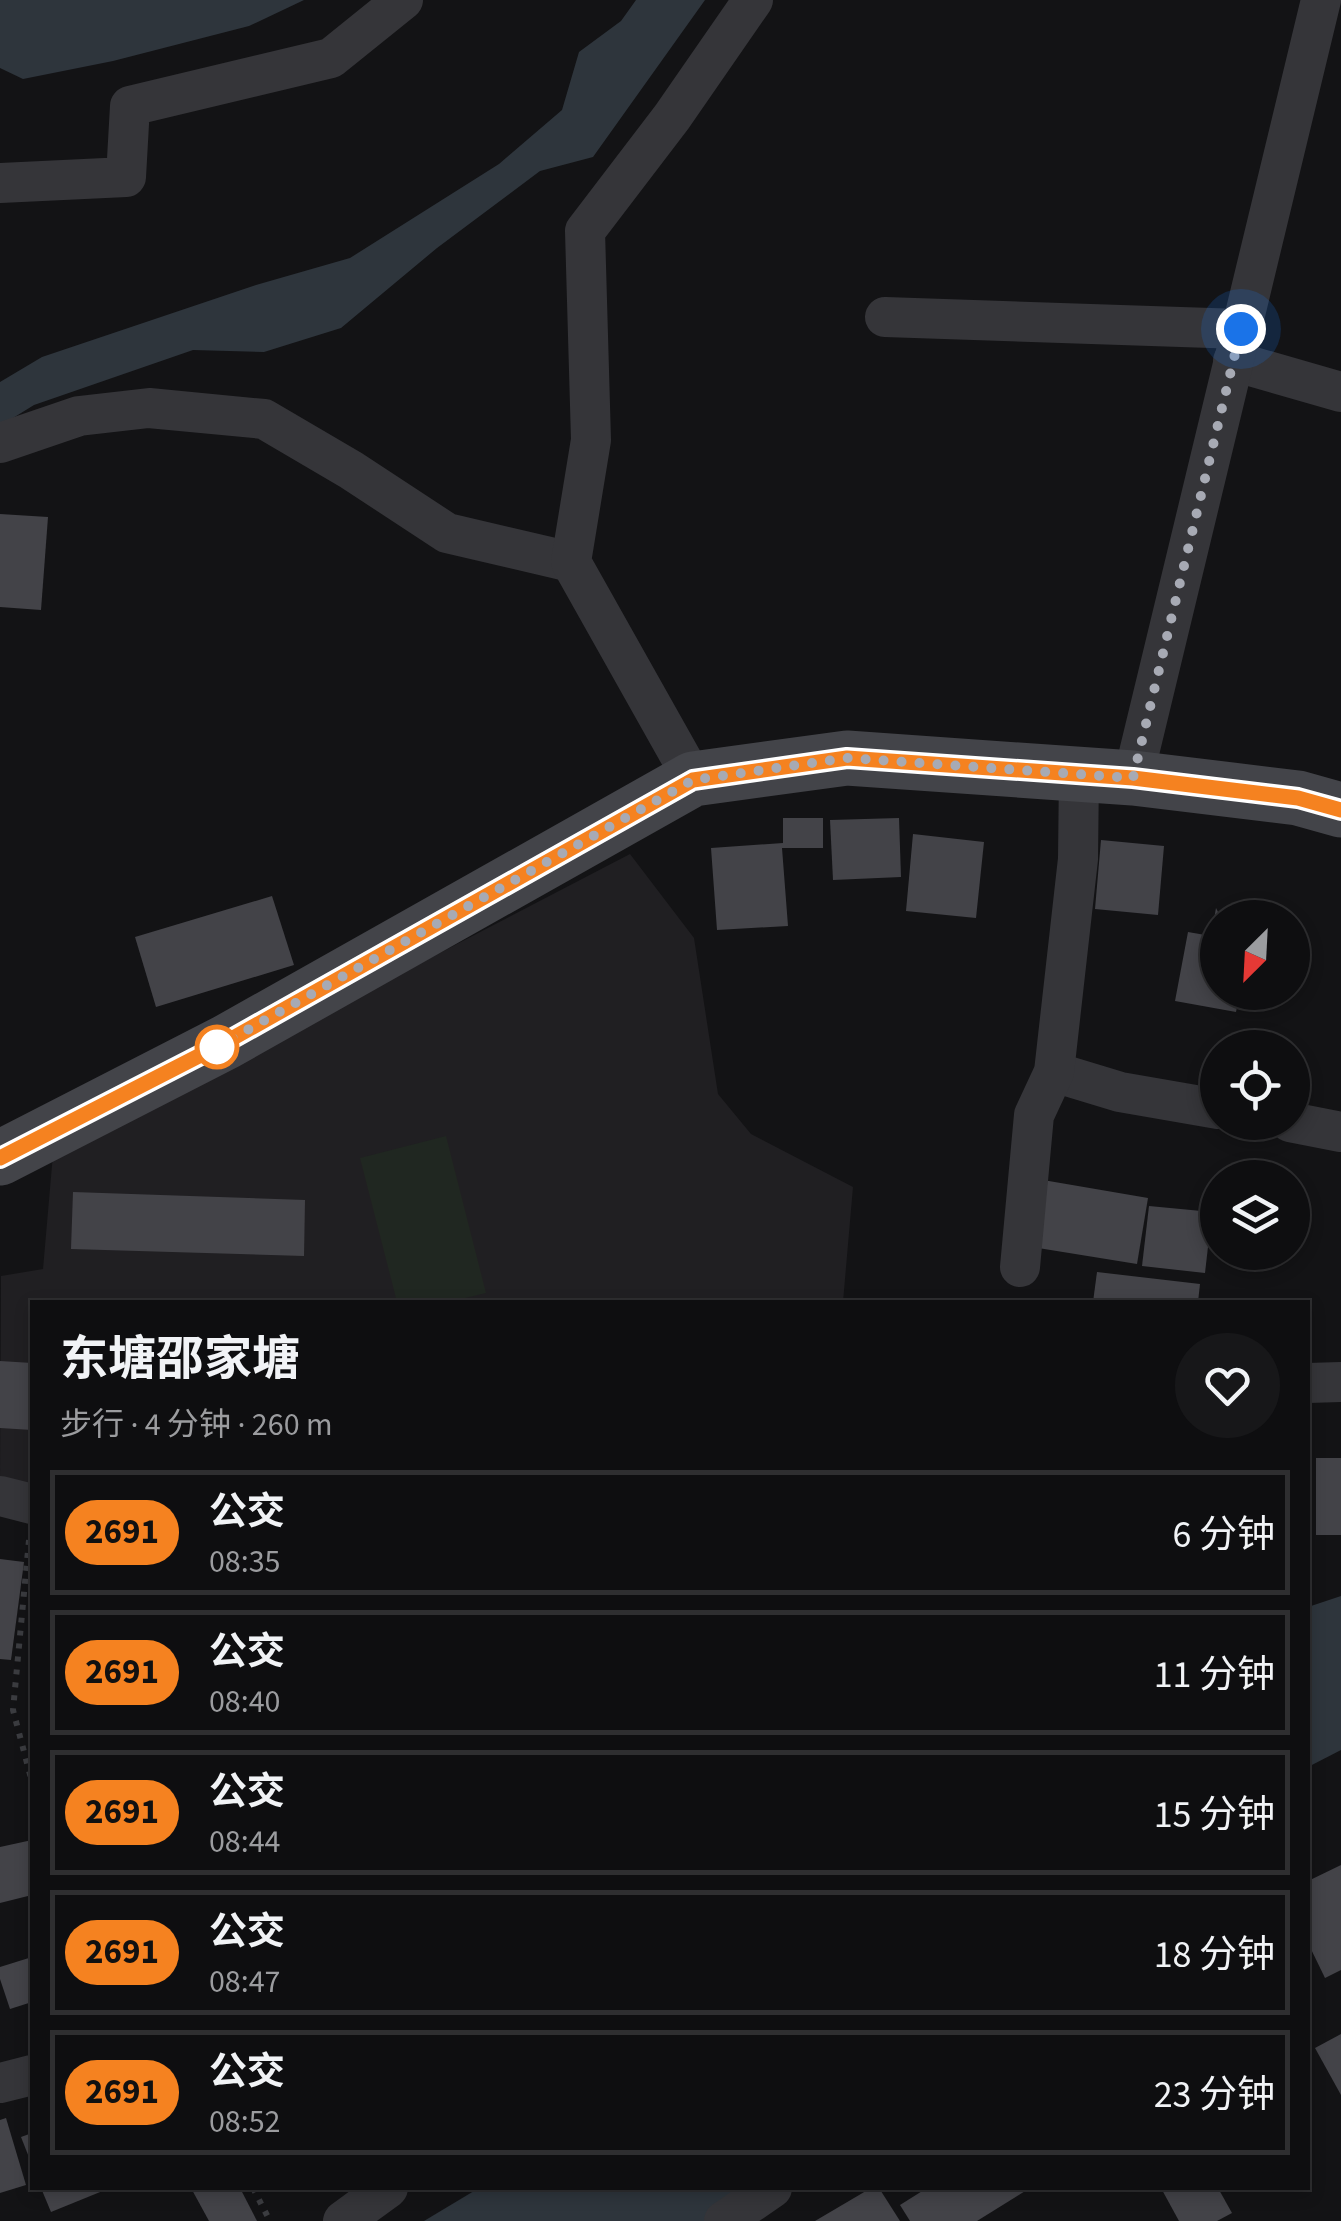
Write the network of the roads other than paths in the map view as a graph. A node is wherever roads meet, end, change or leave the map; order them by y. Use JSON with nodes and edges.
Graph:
{"nodes":[{"id":1,"x":403,"y":0,"type":"edge"},
{"id":2,"x":753,"y":0,"type":"edge"},
{"id":3,"x":1321,"y":0,"type":"edge"},
{"id":4,"x":0,"y":183,"type":"edge"},
{"id":5,"x":885,"y":318,"type":"dead end"},
{"id":6,"x":1237,"y":345,"type":"junction"},
{"id":7,"x":1341,"y":392,"type":"edge"},
{"id":8,"x":0,"y":443,"type":"edge"},
{"id":9,"x":571,"y":562,"type":"junction"},
{"id":10,"x":1079,"y":772,"type":"junction"},
{"id":11,"x":1133,"y":778,"type":"junction"},
{"id":12,"x":693,"y":780,"type":"junction"},
{"id":13,"x":1341,"y":810,"type":"edge"},
{"id":14,"x":1054,"y":1072,"type":"junction"},
{"id":15,"x":1200,"y":1107,"type":"edge"},
{"id":16,"x":1310,"y":1126,"type":"edge"},
{"id":17,"x":1341,"y":1132,"type":"edge"},
{"id":18,"x":0,"y":1158,"type":"edge"},
{"id":19,"x":1020,"y":1268,"type":"dead end"},
{"id":20,"x":1341,"y":1382,"type":"edge"},
{"id":21,"x":1310,"y":1383,"type":"edge"},
{"id":22,"x":0,"y":1496,"type":"edge"},
{"id":23,"x":30,"y":1504,"type":"edge"},
{"id":24,"x":30,"y":2076,"type":"edge"},
{"id":25,"x":0,"y":2083,"type":"edge"},
{"id":26,"x":385,"y":2190,"type":"edge"},
{"id":27,"x":769,"y":2190,"type":"edge"},
{"id":28,"x":343,"y":2221,"type":"edge"},
{"id":29,"x":724,"y":2221,"type":"edge"}],
"edges":[{"from":1,"to":4,"type":"street"},
{"from":2,"to":9,"type":"street"},
{"from":3,"to":6,"type":"street"},
{"from":5,"to":6,"type":"street"},
{"from":6,"to":7,"type":"street"},
{"from":6,"to":11,"type":"street"},
{"from":8,"to":9,"type":"street"},
{"from":9,"to":12,"type":"street"},
{"from":10,"to":11,"type":"street"},
{"from":10,"to":12,"type":"street"},
{"from":10,"to":14,"type":"street"},
{"from":11,"to":13,"type":"street"},
{"from":12,"to":18,"type":"street"},
{"from":14,"to":15,"type":"street"},
{"from":14,"to":19,"type":"street"},
{"from":16,"to":17,"type":"street"},
{"from":20,"to":21,"type":"street"},
{"from":22,"to":23,"type":"street"},
{"from":24,"to":25,"type":"street"},
{"from":26,"to":28,"type":"street"},
{"from":27,"to":29,"type":"street"}]}
